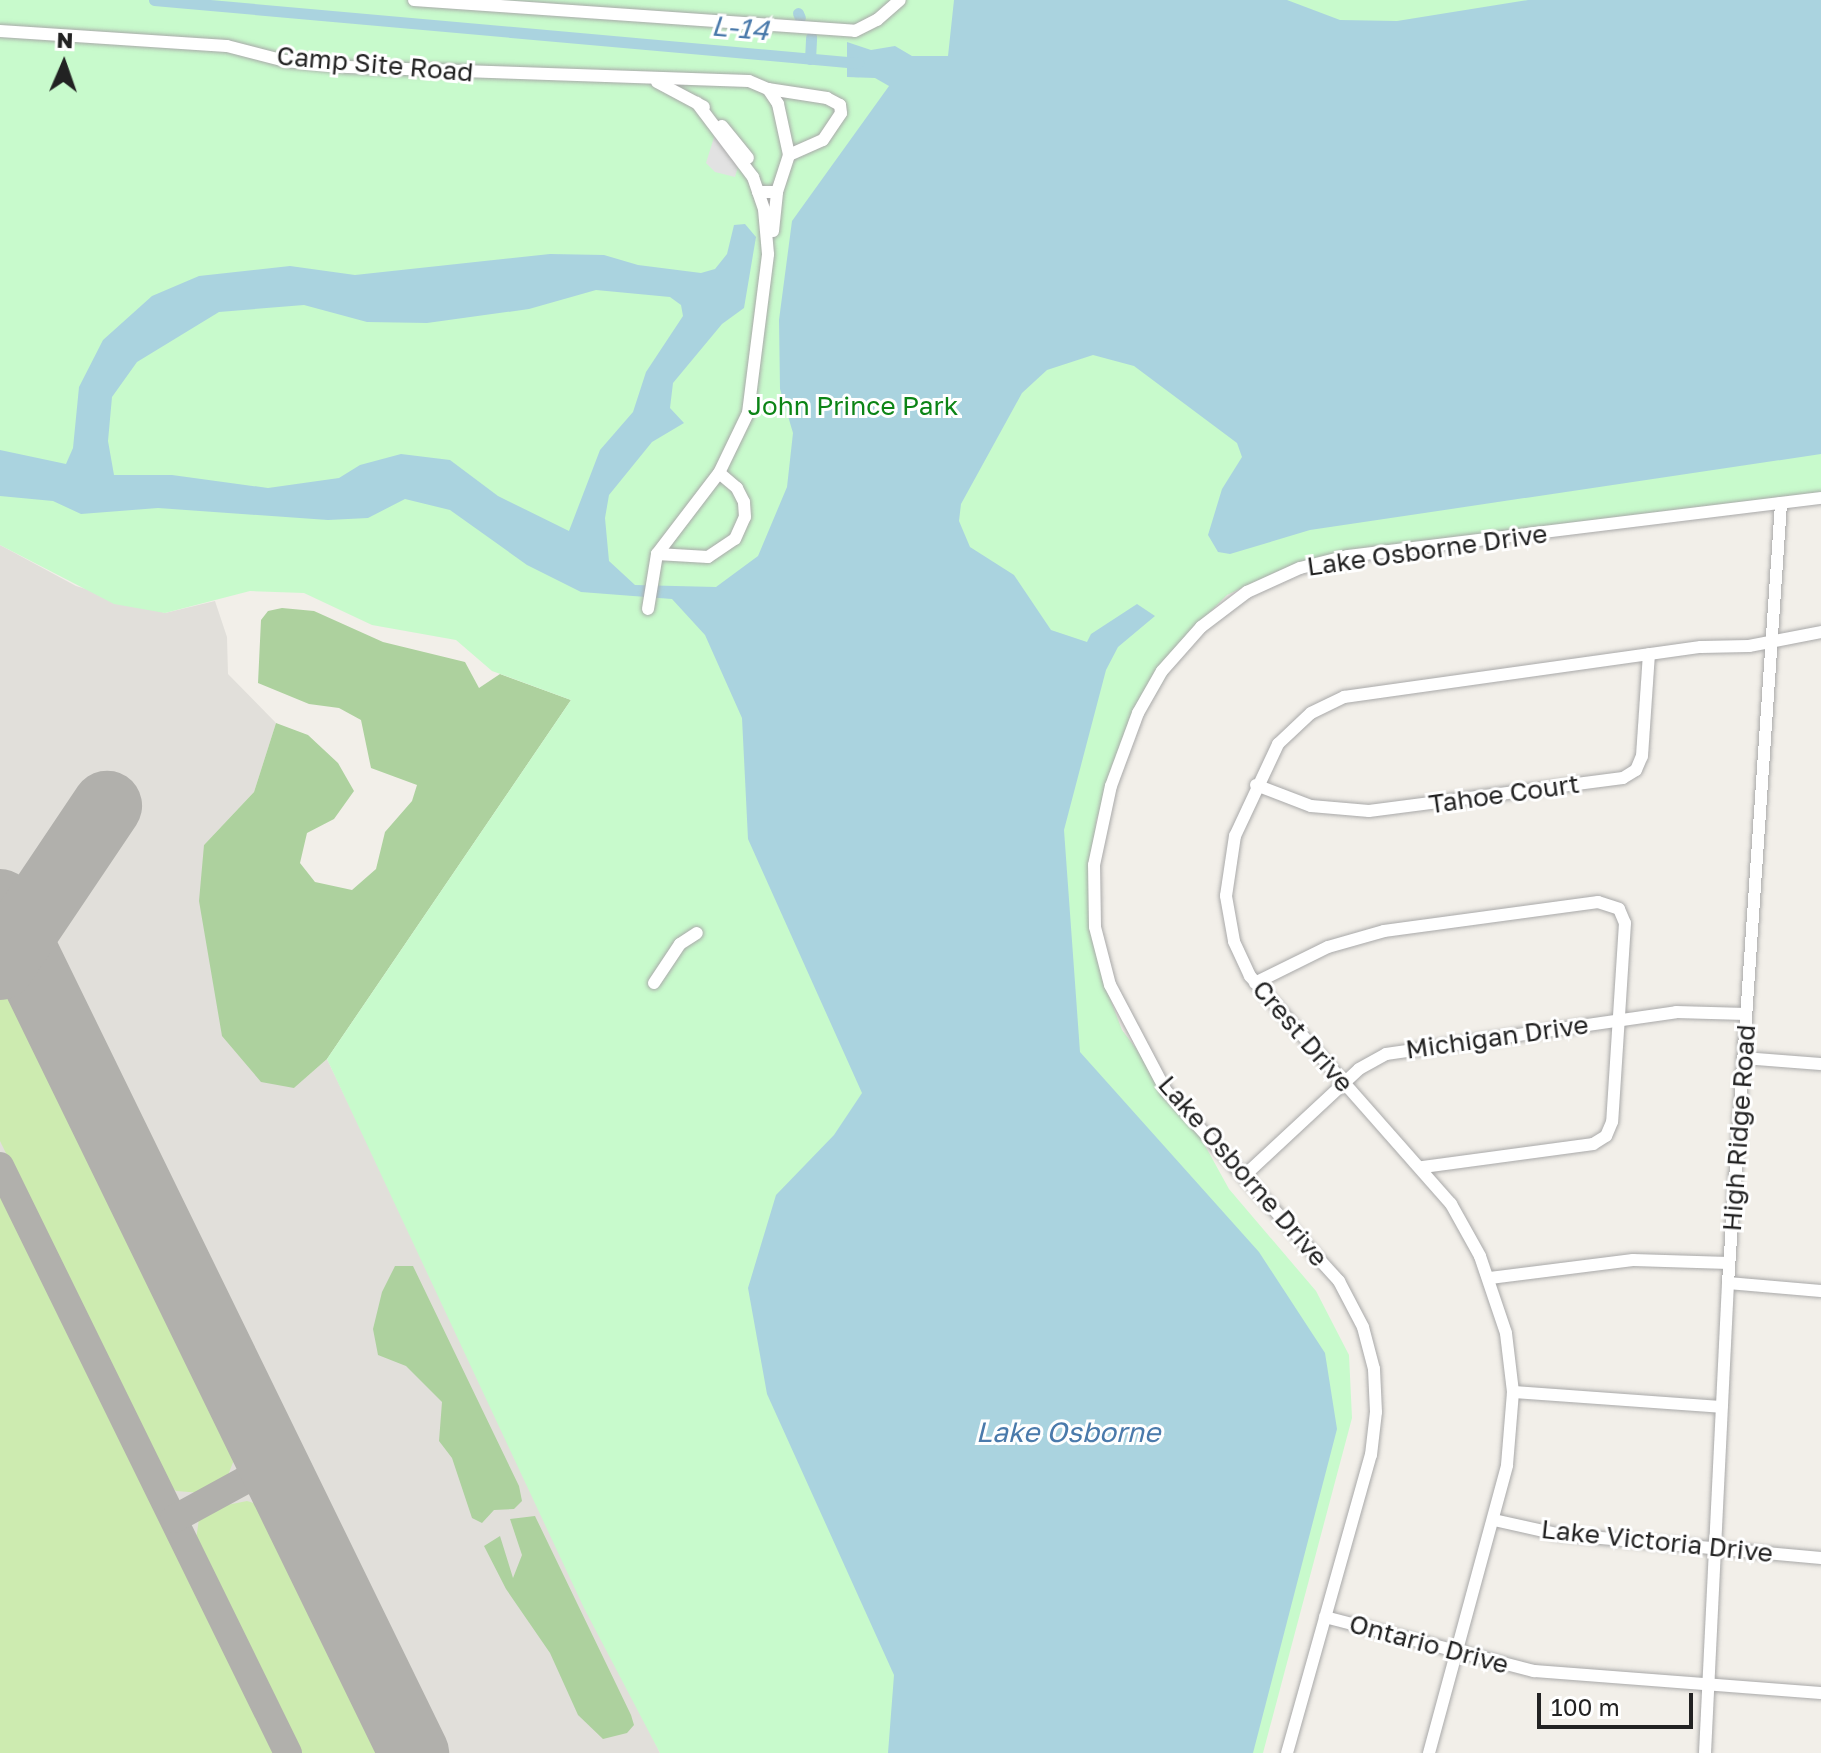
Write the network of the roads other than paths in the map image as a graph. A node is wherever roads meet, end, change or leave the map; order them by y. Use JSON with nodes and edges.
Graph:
{"nodes":[{"id":1,"x":414,"y":0,"type":"edge"},
{"id":2,"x":900,"y":0,"type":"edge"},
{"id":3,"x":0,"y":31,"type":"edge"},
{"id":4,"x":654,"y":80,"type":"junction"},
{"id":5,"x":715,"y":82,"type":"junction"},
{"id":6,"x":768,"y":89,"type":"junction"},
{"id":7,"x":694,"y":101,"type":"junction"},
{"id":8,"x":789,"y":155,"type":"junction"},
{"id":9,"x":758,"y":192,"type":"junction"},
{"id":10,"x":777,"y":192,"type":"junction"},
{"id":11,"x":768,"y":254,"type":"junction"},
{"id":12,"x":719,"y":473,"type":"junction"},
{"id":13,"x":1821,"y":498,"type":"edge"},
{"id":14,"x":1781,"y":503,"type":"junction"},
{"id":15,"x":657,"y":554,"type":"junction"},
{"id":16,"x":648,"y":609,"type":"dead end"},
{"id":17,"x":1821,"y":632,"type":"edge"},
{"id":18,"x":1772,"y":639,"type":"junction"},
{"id":19,"x":1649,"y":654,"type":"junction"},
{"id":20,"x":1256,"y":785,"type":"junction"},
{"id":21,"x":697,"y":933,"type":"dead end"},
{"id":22,"x":654,"y":983,"type":"dead end"},
{"id":23,"x":1255,"y":983,"type":"junction"},
{"id":24,"x":1746,"y":1014,"type":"junction"},
{"id":25,"x":1619,"y":1020,"type":"junction"},
{"id":26,"x":1743,"y":1058,"type":"junction"},
{"id":27,"x":1821,"y":1064,"type":"edge"},
{"id":28,"x":1344,"y":1083,"type":"junction"},
{"id":29,"x":1422,"y":1167,"type":"junction"},
{"id":30,"x":1244,"y":1176,"type":"junction"},
{"id":31,"x":1729,"y":1263,"type":"junction"},
{"id":32,"x":1490,"y":1278,"type":"junction"},
{"id":33,"x":1728,"y":1283,"type":"junction"},
{"id":34,"x":1821,"y":1291,"type":"edge"},
{"id":35,"x":1513,"y":1392,"type":"junction"},
{"id":36,"x":1721,"y":1407,"type":"junction"},
{"id":37,"x":1494,"y":1520,"type":"junction"},
{"id":38,"x":1715,"y":1545,"type":"junction"},
{"id":39,"x":1821,"y":1558,"type":"edge"},
{"id":40,"x":1325,"y":1617,"type":"junction"},
{"id":41,"x":1457,"y":1654,"type":"junction"},
{"id":42,"x":1708,"y":1684,"type":"junction"},
{"id":43,"x":1821,"y":1693,"type":"edge"},
{"id":44,"x":1287,"y":1753,"type":"edge"},
{"id":45,"x":1429,"y":1753,"type":"edge"},
{"id":46,"x":1705,"y":1753,"type":"edge"}],
"edges":[{"from":1,"to":2,"type":"street"},
{"from":3,"to":4,"type":"street","name":"Camp Site Road"},
{"from":4,"to":5,"type":"street"},
{"from":4,"to":7,"type":"street","name":"Camp Site Road"},
{"from":5,"to":6,"type":"street"},
{"from":5,"to":7,"type":"street"},
{"from":6,"to":8,"type":"street"},
{"from":6,"to":8,"type":"street"},
{"from":7,"to":9,"type":"street","name":"Camp Site Road"},
{"from":8,"to":10,"type":"street"},
{"from":9,"to":10,"type":"street"},
{"from":9,"to":11,"type":"street","name":"Camp Site Road"},
{"from":10,"to":11,"type":"street"},
{"from":11,"to":12,"type":"street","name":"Camp Site Road"},
{"from":12,"to":15,"type":"street","name":"Camp Site Road"},
{"from":12,"to":15,"type":"street"},
{"from":13,"to":14,"type":"street","name":"Lake Osborne Drive"},
{"from":14,"to":18,"type":"street","name":"High Ridge Road"},
{"from":14,"to":30,"type":"street","name":"Lake Osborne Drive"},
{"from":15,"to":16,"type":"street","name":"Camp Site Road"},
{"from":17,"to":18,"type":"street","name":"Crest Drive"},
{"from":18,"to":19,"type":"street","name":"Crest Drive"},
{"from":18,"to":24,"type":"street","name":"High Ridge Road"},
{"from":19,"to":20,"type":"street","name":"Crest Drive"},
{"from":19,"to":20,"type":"street","name":"Tahoe Court"},
{"from":20,"to":23,"type":"street","name":"Crest Drive"},
{"from":21,"to":22,"type":"street"},
{"from":23,"to":25,"type":"street"},
{"from":23,"to":28,"type":"street","name":"Crest Drive"},
{"from":24,"to":25,"type":"street","name":"Michigan Drive"},
{"from":24,"to":26,"type":"street","name":"High Ridge Road"},
{"from":25,"to":28,"type":"street","name":"Michigan Drive"},
{"from":25,"to":29,"type":"street"},
{"from":26,"to":27,"type":"street"},
{"from":26,"to":31,"type":"street","name":"High Ridge Road"},
{"from":28,"to":29,"type":"street","name":"Crest Drive"},
{"from":28,"to":30,"type":"street","name":"Michigan Drive"},
{"from":29,"to":32,"type":"street","name":"Crest Drive"},
{"from":30,"to":40,"type":"street","name":"Lake Osborne Drive"},
{"from":31,"to":32,"type":"street"},
{"from":31,"to":33,"type":"street","name":"High Ridge Road"},
{"from":32,"to":35,"type":"street","name":"Crest Drive"},
{"from":33,"to":34,"type":"street"},
{"from":33,"to":36,"type":"street","name":"High Ridge Road"},
{"from":35,"to":36,"type":"street"},
{"from":35,"to":37,"type":"street","name":"Crest Drive"},
{"from":36,"to":38,"type":"street","name":"High Ridge Road"},
{"from":37,"to":38,"type":"street","name":"Lake Victoria Drive"},
{"from":37,"to":41,"type":"street","name":"Crest Drive"},
{"from":38,"to":39,"type":"street","name":"Lake Victoria Drive"},
{"from":38,"to":42,"type":"street","name":"High Ridge Road"},
{"from":40,"to":41,"type":"street","name":"Ontario Drive"},
{"from":40,"to":44,"type":"street","name":"Lake Osborne Drive"},
{"from":41,"to":42,"type":"street","name":"Ontario Drive"},
{"from":41,"to":45,"type":"street","name":"Crest Drive"},
{"from":42,"to":43,"type":"street","name":"Ontario Drive"},
{"from":42,"to":46,"type":"street","name":"High Ridge Road"}]}
